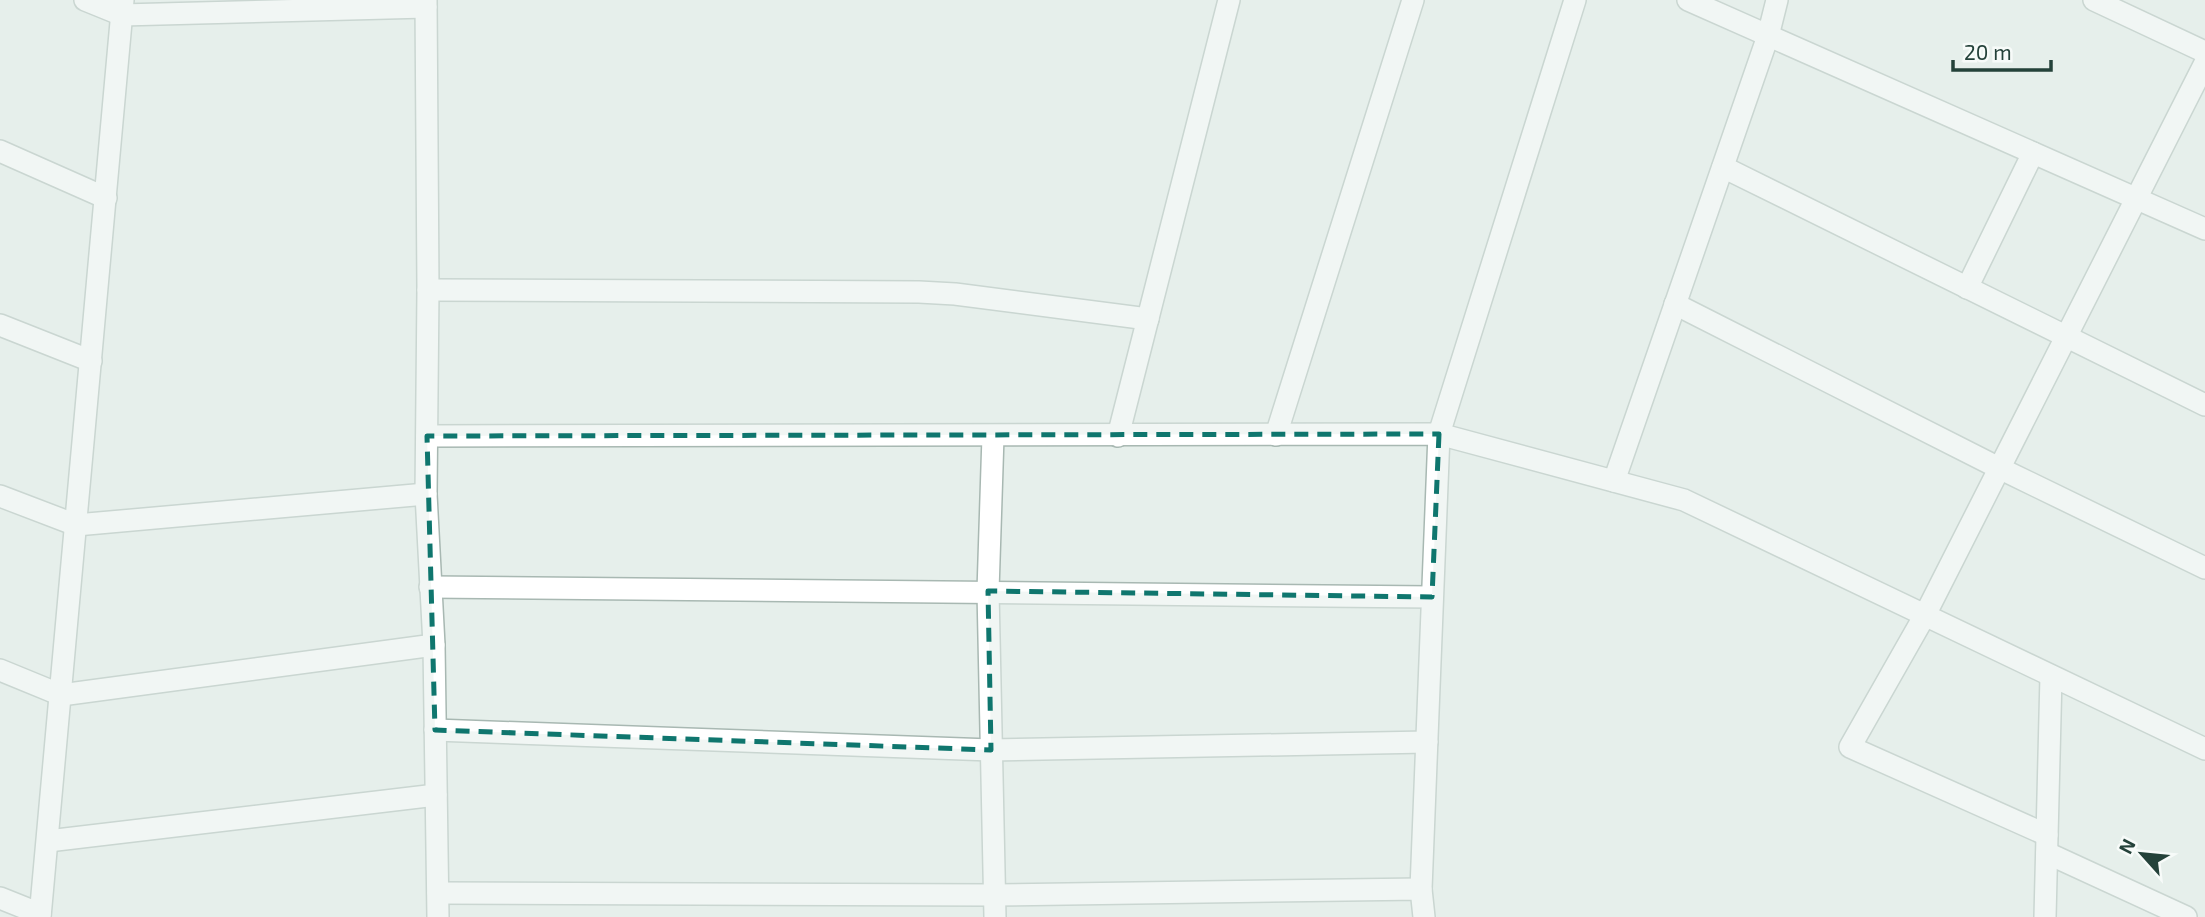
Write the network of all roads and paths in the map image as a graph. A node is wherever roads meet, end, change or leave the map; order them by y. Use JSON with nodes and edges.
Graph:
{"nodes":[{"id":1,"x":85,"y":0,"type":"edge"},
{"id":2,"x":1229,"y":0,"type":"edge"},
{"id":3,"x":1413,"y":0,"type":"edge"},
{"id":4,"x":1575,"y":0,"type":"edge"},
{"id":5,"x":1688,"y":0,"type":"edge"},
{"id":6,"x":1777,"y":0,"type":"edge"},
{"id":7,"x":2095,"y":0,"type":"edge"},
{"id":8,"x":426,"y":4,"type":"edge"},
{"id":9,"x":123,"y":8,"type":"edge"},
{"id":10,"x":1768,"y":36,"type":"junction"},
{"id":11,"x":2205,"y":52,"type":"edge"},
{"id":12,"x":2205,"y":63,"type":"edge"},
{"id":13,"x":0,"y":151,"type":"edge"},
{"id":14,"x":2033,"y":153,"type":"junction"},
{"id":15,"x":1723,"y":166,"type":"junction"},
{"id":16,"x":106,"y":198,"type":"junction"},
{"id":17,"x":2135,"y":198,"type":"junction"},
{"id":18,"x":2205,"y":229,"type":"edge"},
{"id":19,"x":1967,"y":288,"type":"junction"},
{"id":20,"x":428,"y":290,"type":"junction"},
{"id":21,"x":1675,"y":304,"type":"junction"},
{"id":22,"x":1148,"y":319,"type":"junction"},
{"id":23,"x":0,"y":325,"type":"edge"},
{"id":24,"x":2065,"y":337,"type":"junction"},
{"id":25,"x":91,"y":361,"type":"junction"},
{"id":26,"x":2205,"y":405,"type":"edge"},
{"id":27,"x":1439,"y":434,"type":"junction"},
{"id":28,"x":1276,"y":435,"type":"junction"},
{"id":29,"x":427,"y":436,"type":"junction"},
{"id":30,"x":993,"y":436,"type":"junction"},
{"id":31,"x":1118,"y":436,"type":"junction"},
{"id":32,"x":2000,"y":468,"type":"junction"},
{"id":33,"x":1614,"y":481,"type":"junction"},
{"id":34,"x":426,"y":494,"type":"junction"},
{"id":35,"x":0,"y":496,"type":"edge"},
{"id":36,"x":76,"y":525,"type":"junction"},
{"id":37,"x":2205,"y":568,"type":"edge"},
{"id":38,"x":430,"y":587,"type":"junction"},
{"id":39,"x":988,"y":591,"type":"junction"},
{"id":40,"x":1432,"y":597,"type":"junction"},
{"id":41,"x":1925,"y":615,"type":"junction"},
{"id":42,"x":434,"y":645,"type":"junction"},
{"id":43,"x":0,"y":670,"type":"edge"},
{"id":44,"x":2051,"y":676,"type":"junction"},
{"id":45,"x":61,"y":695,"type":"junction"},
{"id":46,"x":435,"y":730,"type":"junction"},
{"id":47,"x":1427,"y":743,"type":"junction"},
{"id":48,"x":2205,"y":749,"type":"edge"},
{"id":49,"x":991,"y":750,"type":"junction"},
{"id":50,"x":436,"y":795,"type":"junction"},
{"id":51,"x":48,"y":841,"type":"junction"},
{"id":52,"x":2047,"y":844,"type":"junction"},
{"id":53,"x":1421,"y":889,"type":"junction"},
{"id":54,"x":438,"y":893,"type":"junction"},
{"id":55,"x":994,"y":895,"type":"junction"},
{"id":56,"x":0,"y":898,"type":"edge"},
{"id":57,"x":40,"y":916,"type":"edge"},
{"id":58,"x":438,"y":917,"type":"edge"},
{"id":59,"x":995,"y":917,"type":"edge"},
{"id":60,"x":1424,"y":917,"type":"edge"},
{"id":61,"x":2045,"y":917,"type":"edge"},
{"id":62,"x":2186,"y":917,"type":"edge"}],
"edges":[{"from":1,"to":9,"type":"street"},
{"from":2,"to":22,"type":"street"},
{"from":3,"to":28,"type":"street"},
{"from":4,"to":27,"type":"street"},
{"from":5,"to":10,"type":"street"},
{"from":6,"to":10,"type":"street"},
{"from":7,"to":11,"type":"street"},
{"from":8,"to":9,"type":"street"},
{"from":8,"to":20,"type":"street"},
{"from":9,"to":16,"type":"street"},
{"from":10,"to":14,"type":"street"},
{"from":10,"to":15,"type":"street"},
{"from":12,"to":17,"type":"street"},
{"from":13,"to":16,"type":"street"},
{"from":14,"to":17,"type":"street"},
{"from":14,"to":19,"type":"street"},
{"from":15,"to":19,"type":"street"},
{"from":15,"to":21,"type":"street"},
{"from":16,"to":25,"type":"street"},
{"from":17,"to":18,"type":"street"},
{"from":17,"to":24,"type":"street"},
{"from":19,"to":24,"type":"street"},
{"from":20,"to":22,"type":"street"},
{"from":20,"to":29,"type":"street"},
{"from":21,"to":32,"type":"street"},
{"from":21,"to":33,"type":"street"},
{"from":22,"to":31,"type":"street"},
{"from":23,"to":25,"type":"street"},
{"from":24,"to":26,"type":"street"},
{"from":24,"to":32,"type":"street"},
{"from":25,"to":36,"type":"street"},
{"from":27,"to":28,"type":"street"},
{"from":27,"to":33,"type":"street"},
{"from":27,"to":40,"type":"street"},
{"from":28,"to":31,"type":"street"},
{"from":29,"to":30,"type":"street"},
{"from":29,"to":34,"type":"street"},
{"from":30,"to":31,"type":"street"},
{"from":30,"to":39,"type":"street"},
{"from":32,"to":37,"type":"street"},
{"from":32,"to":41,"type":"street"},
{"from":33,"to":41,"type":"street"},
{"from":34,"to":36,"type":"street"},
{"from":34,"to":38,"type":"street"},
{"from":35,"to":36,"type":"street"},
{"from":36,"to":45,"type":"street"},
{"from":38,"to":39,"type":"street"},
{"from":38,"to":42,"type":"street"},
{"from":39,"to":40,"type":"street"},
{"from":39,"to":49,"type":"street"},
{"from":40,"to":47,"type":"street"},
{"from":41,"to":44,"type":"street"},
{"from":41,"to":52,"type":"street"},
{"from":42,"to":45,"type":"street"},
{"from":42,"to":46,"type":"street"},
{"from":43,"to":45,"type":"street"},
{"from":44,"to":48,"type":"street"},
{"from":44,"to":52,"type":"street"},
{"from":45,"to":51,"type":"street"},
{"from":46,"to":49,"type":"street"},
{"from":46,"to":50,"type":"street"},
{"from":47,"to":49,"type":"street"},
{"from":47,"to":53,"type":"street"},
{"from":49,"to":55,"type":"street"},
{"from":50,"to":51,"type":"street"},
{"from":50,"to":54,"type":"street"},
{"from":51,"to":57,"type":"street"},
{"from":52,"to":61,"type":"street"},
{"from":52,"to":62,"type":"street"},
{"from":53,"to":55,"type":"street"},
{"from":53,"to":60,"type":"street"},
{"from":54,"to":55,"type":"street"},
{"from":54,"to":58,"type":"street"},
{"from":55,"to":59,"type":"street"},
{"from":56,"to":57,"type":"street"}]}
